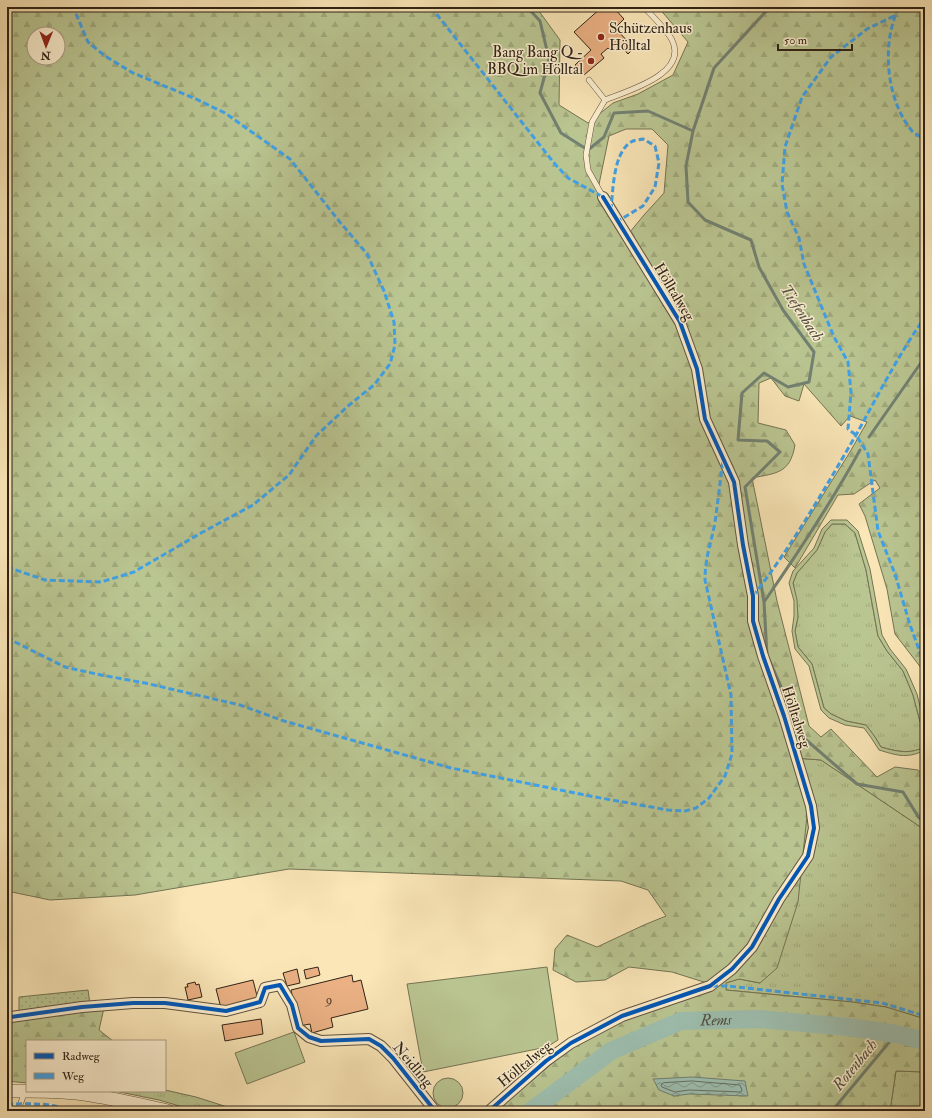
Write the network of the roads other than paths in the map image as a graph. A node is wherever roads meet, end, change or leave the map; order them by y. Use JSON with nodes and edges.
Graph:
{"nodes":[{"id":1,"x":644,"y":7,"type":"edge"},
{"id":2,"x":589,"y":80,"type":"dead end"},
{"id":3,"x":605,"y":100,"type":"junction"},
{"id":4,"x":603,"y":197,"type":"joint"},
{"id":5,"x":8,"y":1017,"type":"edge"},
{"id":6,"x":7,"y":1091,"type":"edge"},
{"id":7,"x":25,"y":1091,"type":"joint"},
{"id":8,"x":61,"y":1092,"type":"edge"},
{"id":9,"x":118,"y":1106,"type":"edge"},
{"id":10,"x":19,"y":1111,"type":"edge"},
{"id":11,"x":168,"y":1111,"type":"edge"},
{"id":12,"x":435,"y":1111,"type":"edge"},
{"id":13,"x":489,"y":1111,"type":"edge"}],
"edges":[{"from":1,"to":3,"type":"lane"},
{"from":2,"to":3,"type":"lane"},
{"from":3,"to":4,"type":"lane"},
{"from":4,"to":13,"type":"street","name":"Hölltalweg"},
{"from":5,"to":12,"type":"street","name":"Neidling"},
{"from":6,"to":7,"type":"street"},
{"from":7,"to":10,"type":"lane"},
{"from":8,"to":9,"type":"street"},
{"from":9,"to":11,"type":"street"}]}
